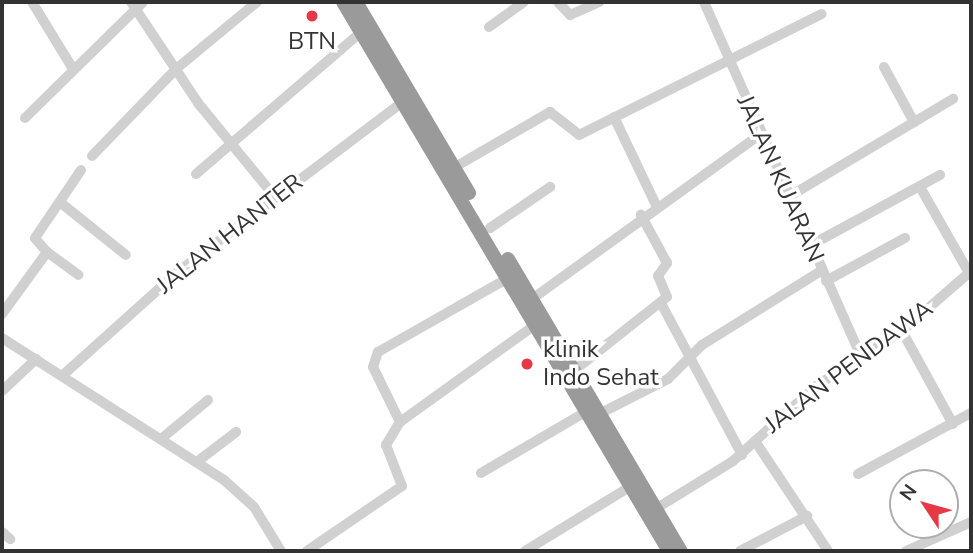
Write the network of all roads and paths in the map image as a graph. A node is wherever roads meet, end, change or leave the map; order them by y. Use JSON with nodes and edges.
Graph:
{"nodes":[{"id":1,"x":32,"y":2,"type":"edge"},
{"id":2,"x":257,"y":2,"type":"edge"},
{"id":3,"x":344,"y":2,"type":"edge"},
{"id":4,"x":356,"y":2,"type":"edge"},
{"id":5,"x":500,"y":2,"type":"edge"},
{"id":6,"x":524,"y":2,"type":"edge"},
{"id":7,"x":558,"y":2,"type":"edge"},
{"id":8,"x":599,"y":2,"type":"edge"},
{"id":9,"x":704,"y":2,"type":"edge"},
{"id":10,"x":137,"y":4,"type":"edge"},
{"id":11,"x":506,"y":13,"type":"junction"},
{"id":12,"x":822,"y":14,"type":"dead end"},
{"id":13,"x":489,"y":27,"type":"dead end"},
{"id":14,"x":362,"y":31,"type":"junction"},
{"id":15,"x":730,"y":65,"type":"junction"},
{"id":16,"x":884,"y":67,"type":"dead end"},
{"id":17,"x":73,"y":69,"type":"junction"},
{"id":18,"x":176,"y":69,"type":"junction"},
{"id":19,"x":953,"y":99,"type":"dead end"},
{"id":20,"x":404,"y":101,"type":"junction"},
{"id":21,"x":614,"y":117,"type":"junction"},
{"id":22,"x":25,"y":118,"type":"dead end"},
{"id":23,"x":914,"y":122,"type":"junction"},
{"id":24,"x":761,"y":134,"type":"junction"},
{"id":25,"x":231,"y":142,"type":"junction"},
{"id":26,"x":92,"y":156,"type":"dead end"},
{"id":27,"x":455,"y":167,"type":"junction"},
{"id":28,"x":82,"y":170,"type":"dead end"},
{"id":29,"x":196,"y":174,"type":"dead end"},
{"id":30,"x":940,"y":175,"type":"dead end"},
{"id":31,"x":550,"y":187,"type":"dead end"},
{"id":32,"x":920,"y":187,"type":"junction"},
{"id":33,"x":790,"y":196,"type":"junction"},
{"id":34,"x":275,"y":197,"type":"junction"},
{"id":35,"x":61,"y":203,"type":"junction"},
{"id":36,"x":656,"y":205,"type":"junction"},
{"id":37,"x":642,"y":215,"type":"junction"},
{"id":38,"x":490,"y":228,"type":"junction"},
{"id":39,"x":905,"y":238,"type":"dead end"},
{"id":40,"x":811,"y":245,"type":"junction"},
{"id":41,"x":47,"y":252,"type":"junction"},
{"id":42,"x":126,"y":255,"type":"dead end"},
{"id":43,"x":821,"y":271,"type":"junction"},
{"id":44,"x":970,"y":272,"type":"edge"},
{"id":45,"x":79,"y":275,"type":"dead end"},
{"id":46,"x":508,"y":278,"type":"junction"},
{"id":47,"x":826,"y":281,"type":"junction"},
{"id":48,"x":532,"y":299,"type":"junction"},
{"id":49,"x":662,"y":305,"type":"junction"},
{"id":50,"x":2,"y":314,"type":"edge"},
{"id":51,"x":539,"y":323,"type":"junction"},
{"id":52,"x":902,"y":331,"type":"junction"},
{"id":53,"x":2,"y":338,"type":"edge"},
{"id":54,"x":860,"y":354,"type":"junction"},
{"id":55,"x":693,"y":357,"type":"junction"},
{"id":56,"x":36,"y":359,"type":"junction"},
{"id":57,"x":576,"y":369,"type":"junction"},
{"id":58,"x":63,"y":375,"type":"junction"},
{"id":59,"x":2,"y":391,"type":"edge"},
{"id":60,"x":208,"y":400,"type":"dead end"},
{"id":61,"x":594,"y":412,"type":"junction"},
{"id":62,"x":971,"y":413,"type":"edge"},
{"id":63,"x":400,"y":422,"type":"junction"},
{"id":64,"x":953,"y":424,"type":"junction"},
{"id":65,"x":236,"y":432,"type":"dead end"},
{"id":66,"x":161,"y":439,"type":"junction"},
{"id":67,"x":755,"y":441,"type":"junction"},
{"id":68,"x":742,"y":455,"type":"junction"},
{"id":69,"x":198,"y":461,"type":"junction"},
{"id":70,"x":481,"y":473,"type":"dead end"},
{"id":71,"x":858,"y":474,"type":"dead end"},
{"id":72,"x":631,"y":486,"type":"junction"},
{"id":73,"x":657,"y":508,"type":"junction"},
{"id":74,"x":807,"y":516,"type":"junction"},
{"id":75,"x":971,"y":522,"type":"edge"},
{"id":76,"x":281,"y":551,"type":"edge"},
{"id":77,"x":307,"y":551,"type":"edge"},
{"id":78,"x":524,"y":551,"type":"edge"},
{"id":79,"x":669,"y":551,"type":"edge"},
{"id":80,"x":681,"y":551,"type":"edge"},
{"id":81,"x":740,"y":551,"type":"edge"},
{"id":82,"x":828,"y":551,"type":"edge"},
{"id":83,"x":906,"y":551,"type":"edge"}],
"edges":[{"from":1,"to":17,"type":"street"},
{"from":2,"to":18,"type":"street"},
{"from":3,"to":14,"type":"highway"},
{"from":4,"to":27,"type":"highway"},
{"from":5,"to":11,"type":"street"},
{"from":6,"to":11,"type":"street"},
{"from":7,"to":8,"type":"street"},
{"from":9,"to":15,"type":"street","name":"JALAN KUARAN"},
{"from":10,"to":17,"type":"street"},
{"from":10,"to":18,"type":"street"},
{"from":11,"to":13,"type":"street"},
{"from":12,"to":15,"type":"street"},
{"from":14,"to":20,"type":"highway"},
{"from":14,"to":25,"type":"street"},
{"from":15,"to":21,"type":"street"},
{"from":15,"to":24,"type":"street","name":"JALAN KUARAN"},
{"from":16,"to":23,"type":"street"},
{"from":17,"to":22,"type":"street"},
{"from":18,"to":25,"type":"street"},
{"from":18,"to":26,"type":"street"},
{"from":19,"to":23,"type":"street"},
{"from":20,"to":34,"type":"street","name":"JALAN HANTER"},
{"from":20,"to":46,"type":"highway"},
{"from":21,"to":27,"type":"street"},
{"from":21,"to":36,"type":"street"},
{"from":23,"to":33,"type":"street"},
{"from":24,"to":33,"type":"street","name":"JALAN KUARAN"},
{"from":24,"to":36,"type":"street"},
{"from":25,"to":29,"type":"street"},
{"from":25,"to":34,"type":"street"},
{"from":27,"to":38,"type":"highway"},
{"from":28,"to":35,"type":"street"},
{"from":30,"to":32,"type":"street"},
{"from":31,"to":38,"type":"street"},
{"from":32,"to":40,"type":"street"},
{"from":32,"to":44,"type":"street"},
{"from":33,"to":40,"type":"street","name":"JALAN KUARAN"},
{"from":34,"to":58,"type":"street","name":"JALAN HANTER"},
{"from":35,"to":41,"type":"street"},
{"from":35,"to":42,"type":"street"},
{"from":36,"to":37,"type":"street"},
{"from":37,"to":48,"type":"street"},
{"from":37,"to":49,"type":"street"},
{"from":38,"to":48,"type":"highway"},
{"from":39,"to":47,"type":"street"},
{"from":40,"to":43,"type":"street","name":"JALAN KUARAN"},
{"from":41,"to":45,"type":"street"},
{"from":41,"to":50,"type":"street"},
{"from":43,"to":47,"type":"street","name":"JALAN KUARAN"},
{"from":43,"to":55,"type":"street"},
{"from":44,"to":52,"type":"street","name":"JALAN PENDAWA"},
{"from":46,"to":51,"type":"highway"},
{"from":46,"to":63,"type":"street"},
{"from":47,"to":54,"type":"street","name":"JALAN KUARAN"},
{"from":48,"to":51,"type":"highway"},
{"from":49,"to":55,"type":"street"},
{"from":49,"to":57,"type":"street"},
{"from":51,"to":57,"type":"highway"},
{"from":51,"to":61,"type":"highway"},
{"from":51,"to":63,"type":"street"},
{"from":52,"to":54,"type":"street","name":"JALAN PENDAWA"},
{"from":52,"to":64,"type":"street"},
{"from":53,"to":56,"type":"street"},
{"from":54,"to":67,"type":"street","name":"JALAN PENDAWA"},
{"from":55,"to":61,"type":"street"},
{"from":55,"to":68,"type":"street"},
{"from":56,"to":58,"type":"street"},
{"from":56,"to":59,"type":"street"},
{"from":57,"to":61,"type":"highway"},
{"from":58,"to":66,"type":"street"},
{"from":60,"to":66,"type":"street"},
{"from":61,"to":70,"type":"street"},
{"from":61,"to":72,"type":"highway"},
{"from":61,"to":73,"type":"highway"},
{"from":62,"to":64,"type":"street"},
{"from":63,"to":77,"type":"street"},
{"from":64,"to":71,"type":"street"},
{"from":65,"to":69,"type":"street"},
{"from":66,"to":69,"type":"street"},
{"from":67,"to":68,"type":"street","name":"JALAN PENDAWA"},
{"from":67,"to":74,"type":"street"},
{"from":68,"to":73,"type":"street","name":"JALAN PENDAWA"},
{"from":69,"to":76,"type":"street"},
{"from":72,"to":78,"type":"street"},
{"from":72,"to":79,"type":"highway"},
{"from":73,"to":80,"type":"highway"},
{"from":74,"to":81,"type":"street"},
{"from":74,"to":82,"type":"street"},
{"from":75,"to":83,"type":"street"}]}
